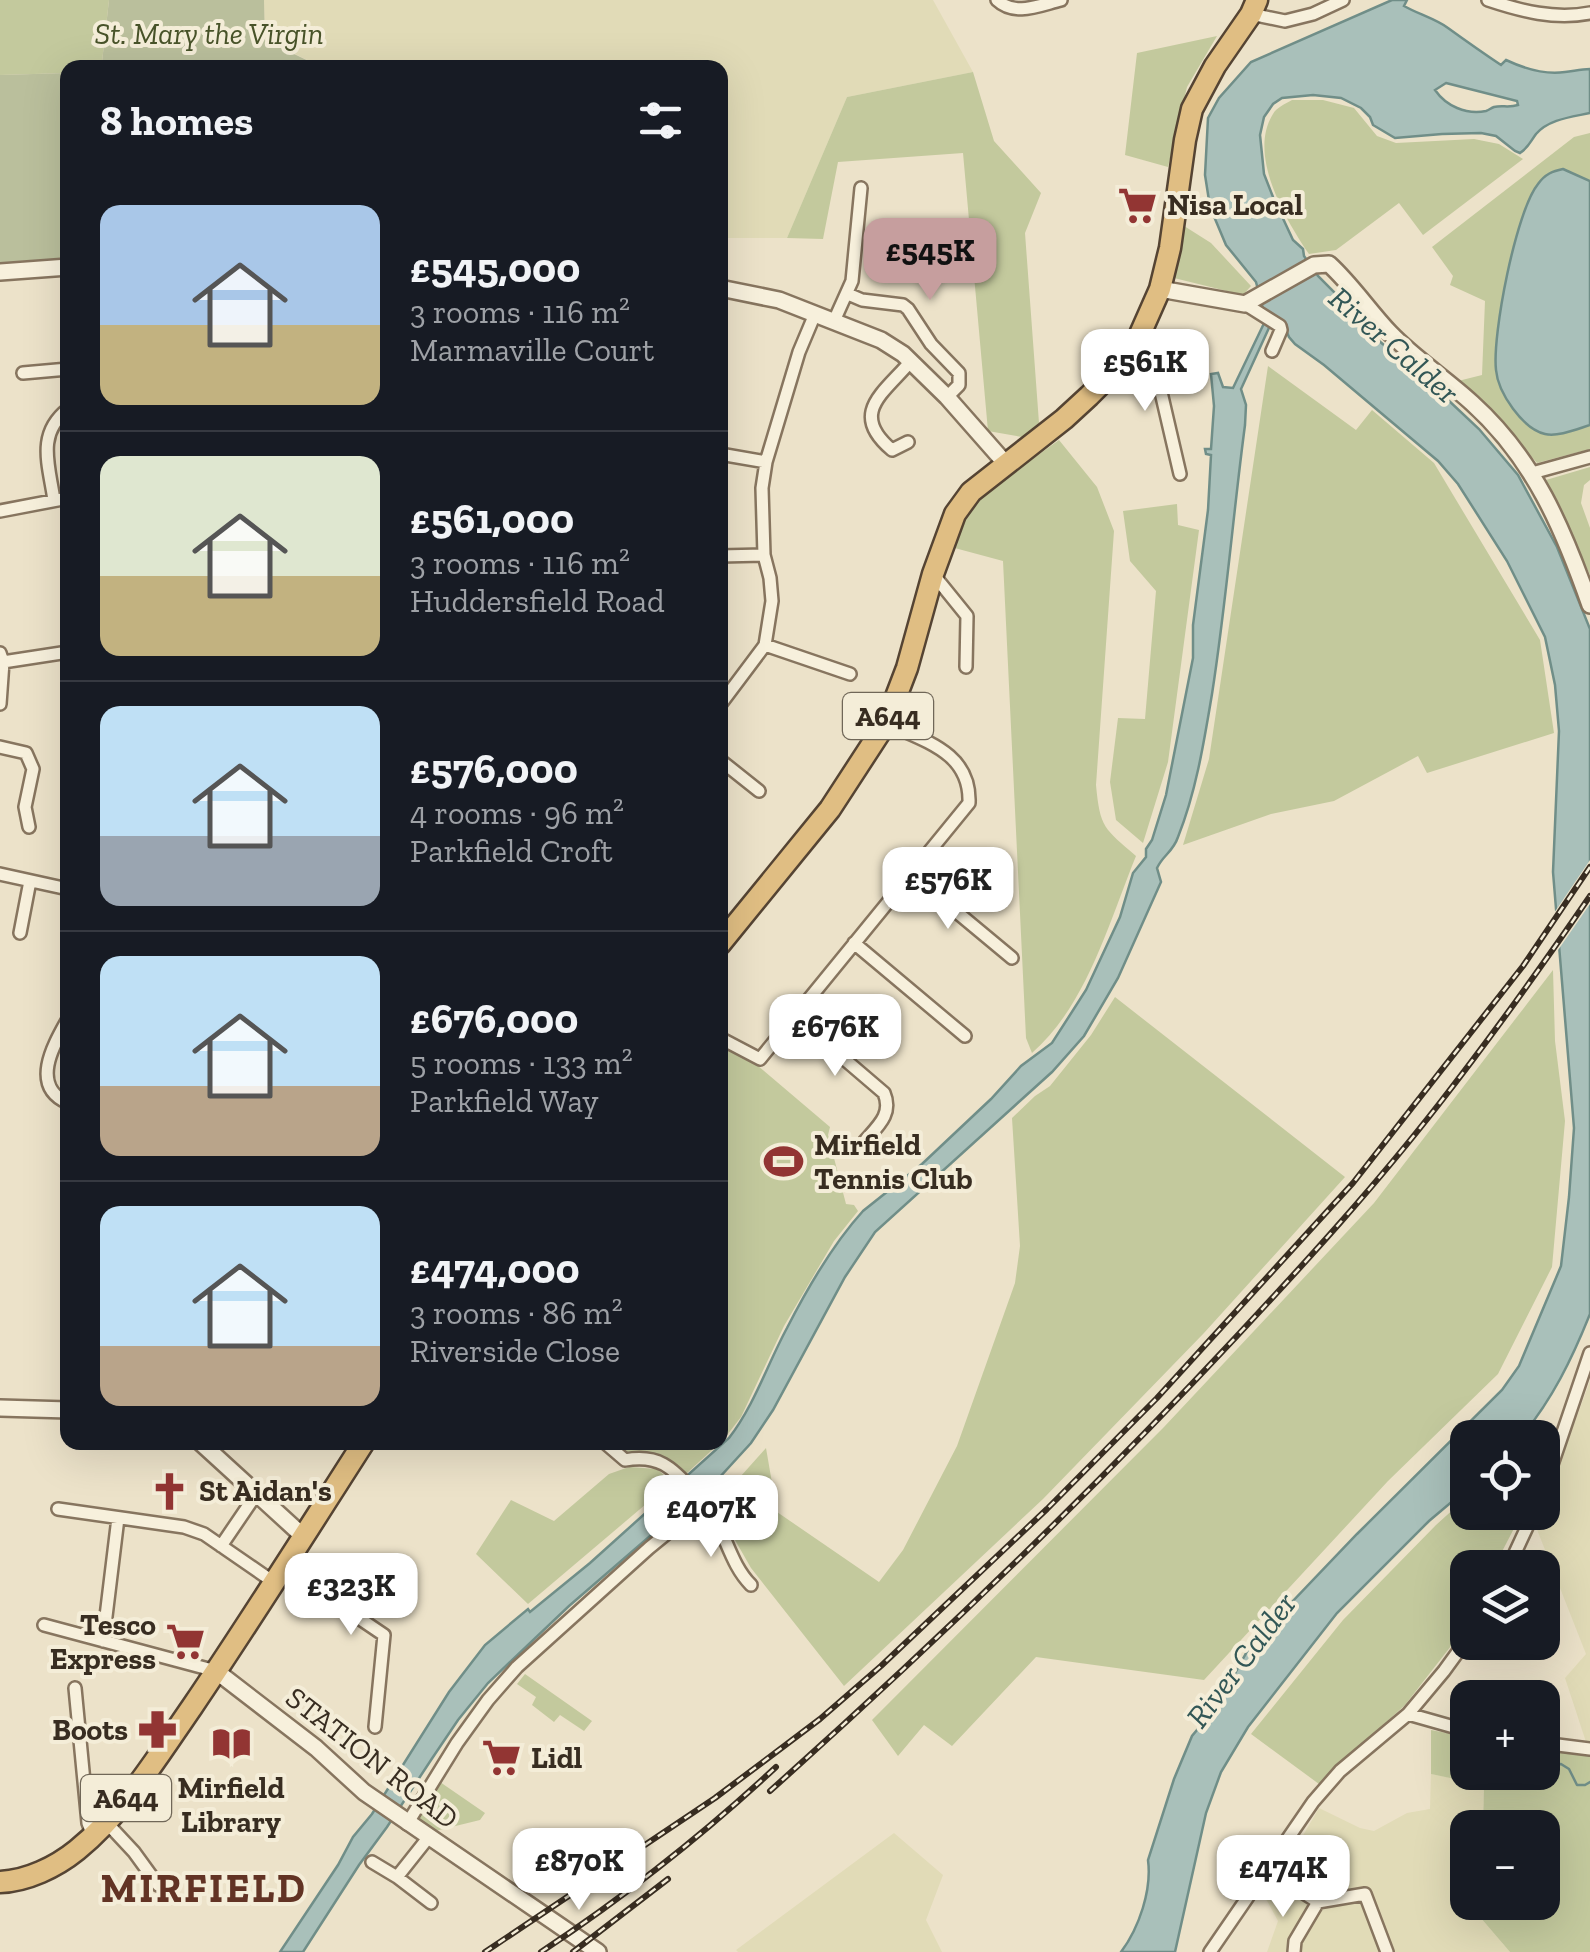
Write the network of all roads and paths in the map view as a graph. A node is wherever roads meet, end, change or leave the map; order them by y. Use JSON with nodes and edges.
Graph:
{"nodes":[{"id":1,"x":997,"y":0,"type":"edge"},
{"id":2,"x":1062,"y":0,"type":"edge"},
{"id":3,"x":1344,"y":0,"type":"edge"},
{"id":4,"x":1488,"y":0,"type":"edge"},
{"id":5,"x":1253,"y":4,"type":"edge"},
{"id":6,"x":1590,"y":13,"type":"edge"},
{"id":7,"x":861,"y":188,"type":"dead end"},
{"id":8,"x":60,"y":268,"type":"edge"},
{"id":9,"x":0,"y":272,"type":"edge"},
{"id":10,"x":728,"y":289,"type":"edge"},
{"id":11,"x":1160,"y":289,"type":"junction"},
{"id":12,"x":848,"y":294,"type":"junction"},
{"id":13,"x":1253,"y":306,"type":"junction"},
{"id":14,"x":815,"y":314,"type":"junction"},
{"id":15,"x":834,"y":321,"type":"junction"},
{"id":16,"x":1137,"y":342,"type":"junction"},
{"id":17,"x":1272,"y":351,"type":"dead end"},
{"id":18,"x":911,"y":361,"type":"junction"},
{"id":19,"x":60,"y":370,"type":"edge"},
{"id":20,"x":22,"y":374,"type":"dead end"},
{"id":21,"x":947,"y":397,"type":"junction"},
{"id":22,"x":60,"y":416,"type":"edge"},
{"id":23,"x":908,"y":442,"type":"dead end"},
{"id":24,"x":728,"y":455,"type":"edge"},
{"id":25,"x":1590,"y":457,"type":"edge"},
{"id":26,"x":766,"y":462,"type":"junction"},
{"id":27,"x":1006,"y":464,"type":"junction"},
{"id":28,"x":1532,"y":472,"type":"junction"},
{"id":29,"x":1180,"y":474,"type":"dead end"},
{"id":30,"x":60,"y":494,"type":"edge"},
{"id":31,"x":60,"y":499,"type":"edge"},
{"id":32,"x":0,"y":511,"type":"edge"},
{"id":33,"x":764,"y":555,"type":"junction"},
{"id":34,"x":728,"y":556,"type":"edge"},
{"id":35,"x":933,"y":574,"type":"junction"},
{"id":36,"x":1590,"y":606,"type":"edge"},
{"id":37,"x":765,"y":645,"type":"junction"},
{"id":38,"x":60,"y":653,"type":"edge"},
{"id":39,"x":1,"y":658,"type":"edge"},
{"id":40,"x":966,"y":667,"type":"dead end"},
{"id":41,"x":850,"y":674,"type":"dead end"},
{"id":42,"x":728,"y":694,"type":"edge"},
{"id":43,"x":0,"y":704,"type":"edge"},
{"id":44,"x":886,"y":723,"type":"junction"},
{"id":45,"x":0,"y":747,"type":"edge"},
{"id":46,"x":728,"y":766,"type":"edge"},
{"id":47,"x":759,"y":790,"type":"dead end"},
{"id":48,"x":29,"y":827,"type":"dead end"},
{"id":49,"x":2,"y":873,"type":"edge"},
{"id":50,"x":911,"y":874,"type":"junction"},
{"id":51,"x":30,"y":882,"type":"junction"},
{"id":52,"x":60,"y":888,"type":"edge"},
{"id":53,"x":20,"y":933,"type":"dead end"},
{"id":54,"x":728,"y":934,"type":"edge"},
{"id":55,"x":854,"y":943,"type":"junction"},
{"id":56,"x":1012,"y":958,"type":"dead end"},
{"id":57,"x":794,"y":1016,"type":"junction"},
{"id":58,"x":60,"y":1034,"type":"edge"},
{"id":59,"x":964,"y":1036,"type":"dead end"},
{"id":60,"x":728,"y":1042,"type":"edge"},
{"id":61,"x":60,"y":1097,"type":"edge"},
{"id":62,"x":864,"y":1142,"type":"dead end"},
{"id":63,"x":1590,"y":1353,"type":"edge"},
{"id":64,"x":0,"y":1408,"type":"edge"},
{"id":65,"x":60,"y":1410,"type":"edge"},
{"id":66,"x":1560,"y":1441,"type":"edge"},
{"id":67,"x":209,"y":1450,"type":"edge"},
{"id":68,"x":359,"y":1450,"type":"edge"},
{"id":69,"x":613,"y":1450,"type":"edge"},
{"id":70,"x":258,"y":1493,"type":"junction"},
{"id":71,"x":701,"y":1500,"type":"junction"},
{"id":72,"x":58,"y":1509,"type":"dead end"},
{"id":73,"x":118,"y":1518,"type":"junction"},
{"id":74,"x":304,"y":1537,"type":"junction"},
{"id":75,"x":221,"y":1546,"type":"junction"},
{"id":76,"x":280,"y":1576,"type":"junction"},
{"id":77,"x":751,"y":1585,"type":"dead end"},
{"id":78,"x":44,"y":1626,"type":"dead end"},
{"id":79,"x":102,"y":1641,"type":"junction"},
{"id":80,"x":1452,"y":1660,"type":"edge"},
{"id":81,"x":216,"y":1670,"type":"junction"},
{"id":82,"x":75,"y":1688,"type":"dead end"},
{"id":83,"x":1408,"y":1714,"type":"junction"},
{"id":84,"x":1450,"y":1727,"type":"edge"},
{"id":85,"x":374,"y":1728,"type":"dead end"},
{"id":86,"x":1560,"y":1745,"type":"edge"},
{"id":87,"x":1590,"y":1749,"type":"edge"},
{"id":88,"x":403,"y":1820,"type":"junction"},
{"id":89,"x":100,"y":1829,"type":"junction"},
{"id":90,"x":428,"y":1838,"type":"junction"},
{"id":91,"x":372,"y":1862,"type":"dead end"},
{"id":92,"x":1266,"y":1868,"type":"junction"},
{"id":93,"x":397,"y":1876,"type":"junction"},
{"id":94,"x":0,"y":1882,"type":"edge"},
{"id":95,"x":158,"y":1885,"type":"dead end"},
{"id":96,"x":1318,"y":1902,"type":"junction"},
{"id":97,"x":431,"y":1903,"type":"dead end"},
{"id":98,"x":598,"y":1952,"type":"edge"},
{"id":99,"x":1210,"y":1952,"type":"edge"},
{"id":100,"x":1294,"y":1952,"type":"edge"},
{"id":101,"x":1387,"y":1952,"type":"edge"}],
"edges":[{"from":1,"to":2,"type":"street"},
{"from":3,"to":5,"type":"street"},
{"from":4,"to":6,"type":"street"},
{"from":5,"to":11,"type":"highway","number":"A644"},
{"from":7,"to":12,"type":"street"},
{"from":8,"to":9,"type":"street"},
{"from":10,"to":14,"type":"street"},
{"from":11,"to":13,"type":"street"},
{"from":11,"to":16,"type":"highway","number":"A644"},
{"from":12,"to":15,"type":"street"},
{"from":12,"to":21,"type":"street"},
{"from":13,"to":17,"type":"street"},
{"from":13,"to":28,"type":"street"},
{"from":14,"to":15,"type":"street"},
{"from":14,"to":26,"type":"street"},
{"from":15,"to":18,"type":"street"},
{"from":16,"to":27,"type":"highway","number":"A644"},
{"from":16,"to":29,"type":"street"},
{"from":18,"to":21,"type":"street"},
{"from":18,"to":23,"type":"street"},
{"from":19,"to":20,"type":"street"},
{"from":21,"to":27,"type":"street"},
{"from":22,"to":30,"type":"street"},
{"from":24,"to":26,"type":"street"},
{"from":25,"to":28,"type":"street"},
{"from":26,"to":33,"type":"street"},
{"from":27,"to":35,"type":"highway","number":"A644"},
{"from":28,"to":36,"type":"street"},
{"from":31,"to":32,"type":"street"},
{"from":33,"to":34,"type":"street"},
{"from":33,"to":37,"type":"street"},
{"from":35,"to":40,"type":"street"},
{"from":35,"to":44,"type":"highway","number":"A644"},
{"from":37,"to":41,"type":"street"},
{"from":37,"to":42,"type":"street"},
{"from":38,"to":39,"type":"street"},
{"from":39,"to":43,"type":"street"},
{"from":44,"to":50,"type":"street"},
{"from":44,"to":54,"type":"highway","number":"A644"},
{"from":45,"to":48,"type":"street"},
{"from":46,"to":47,"type":"street"},
{"from":49,"to":51,"type":"street"},
{"from":50,"to":55,"type":"street"},
{"from":50,"to":56,"type":"street"},
{"from":51,"to":52,"type":"street"},
{"from":51,"to":53,"type":"street"},
{"from":55,"to":57,"type":"street"},
{"from":55,"to":59,"type":"street"},
{"from":57,"to":60,"type":"street"},
{"from":57,"to":62,"type":"street"},
{"from":58,"to":61,"type":"street"},
{"from":63,"to":66,"type":"street"},
{"from":64,"to":65,"type":"street"},
{"from":67,"to":70,"type":"street"},
{"from":68,"to":74,"type":"highway","number":"A644"},
{"from":69,"to":71,"type":"street"},
{"from":70,"to":74,"type":"street"},
{"from":70,"to":75,"type":"street"},
{"from":71,"to":77,"type":"street"},
{"from":71,"to":88,"type":"street"},
{"from":72,"to":73,"type":"street"},
{"from":73,"to":75,"type":"street"},
{"from":73,"to":79,"type":"street"},
{"from":74,"to":76,"type":"highway","number":"A644"},
{"from":75,"to":76,"type":"street"},
{"from":76,"to":81,"type":"highway","number":"A644"},
{"from":76,"to":85,"type":"street"},
{"from":78,"to":79,"type":"street"},
{"from":79,"to":81,"type":"street"},
{"from":80,"to":83,"type":"street"},
{"from":81,"to":88,"type":"street","name":"STATION ROAD"},
{"from":81,"to":89,"type":"highway","number":"A644"},
{"from":82,"to":89,"type":"street"},
{"from":83,"to":84,"type":"street"},
{"from":83,"to":92,"type":"street"},
{"from":86,"to":87,"type":"street"},
{"from":88,"to":90,"type":"street","name":"STATION ROAD"},
{"from":89,"to":94,"type":"highway","number":"A644"},
{"from":89,"to":95,"type":"street"},
{"from":90,"to":93,"type":"street"},
{"from":90,"to":98,"type":"street","name":"STATION ROAD"},
{"from":91,"to":93,"type":"street"},
{"from":92,"to":96,"type":"street"},
{"from":92,"to":99,"type":"street"},
{"from":93,"to":97,"type":"street"},
{"from":96,"to":100,"type":"street"},
{"from":96,"to":101,"type":"street"}]}
